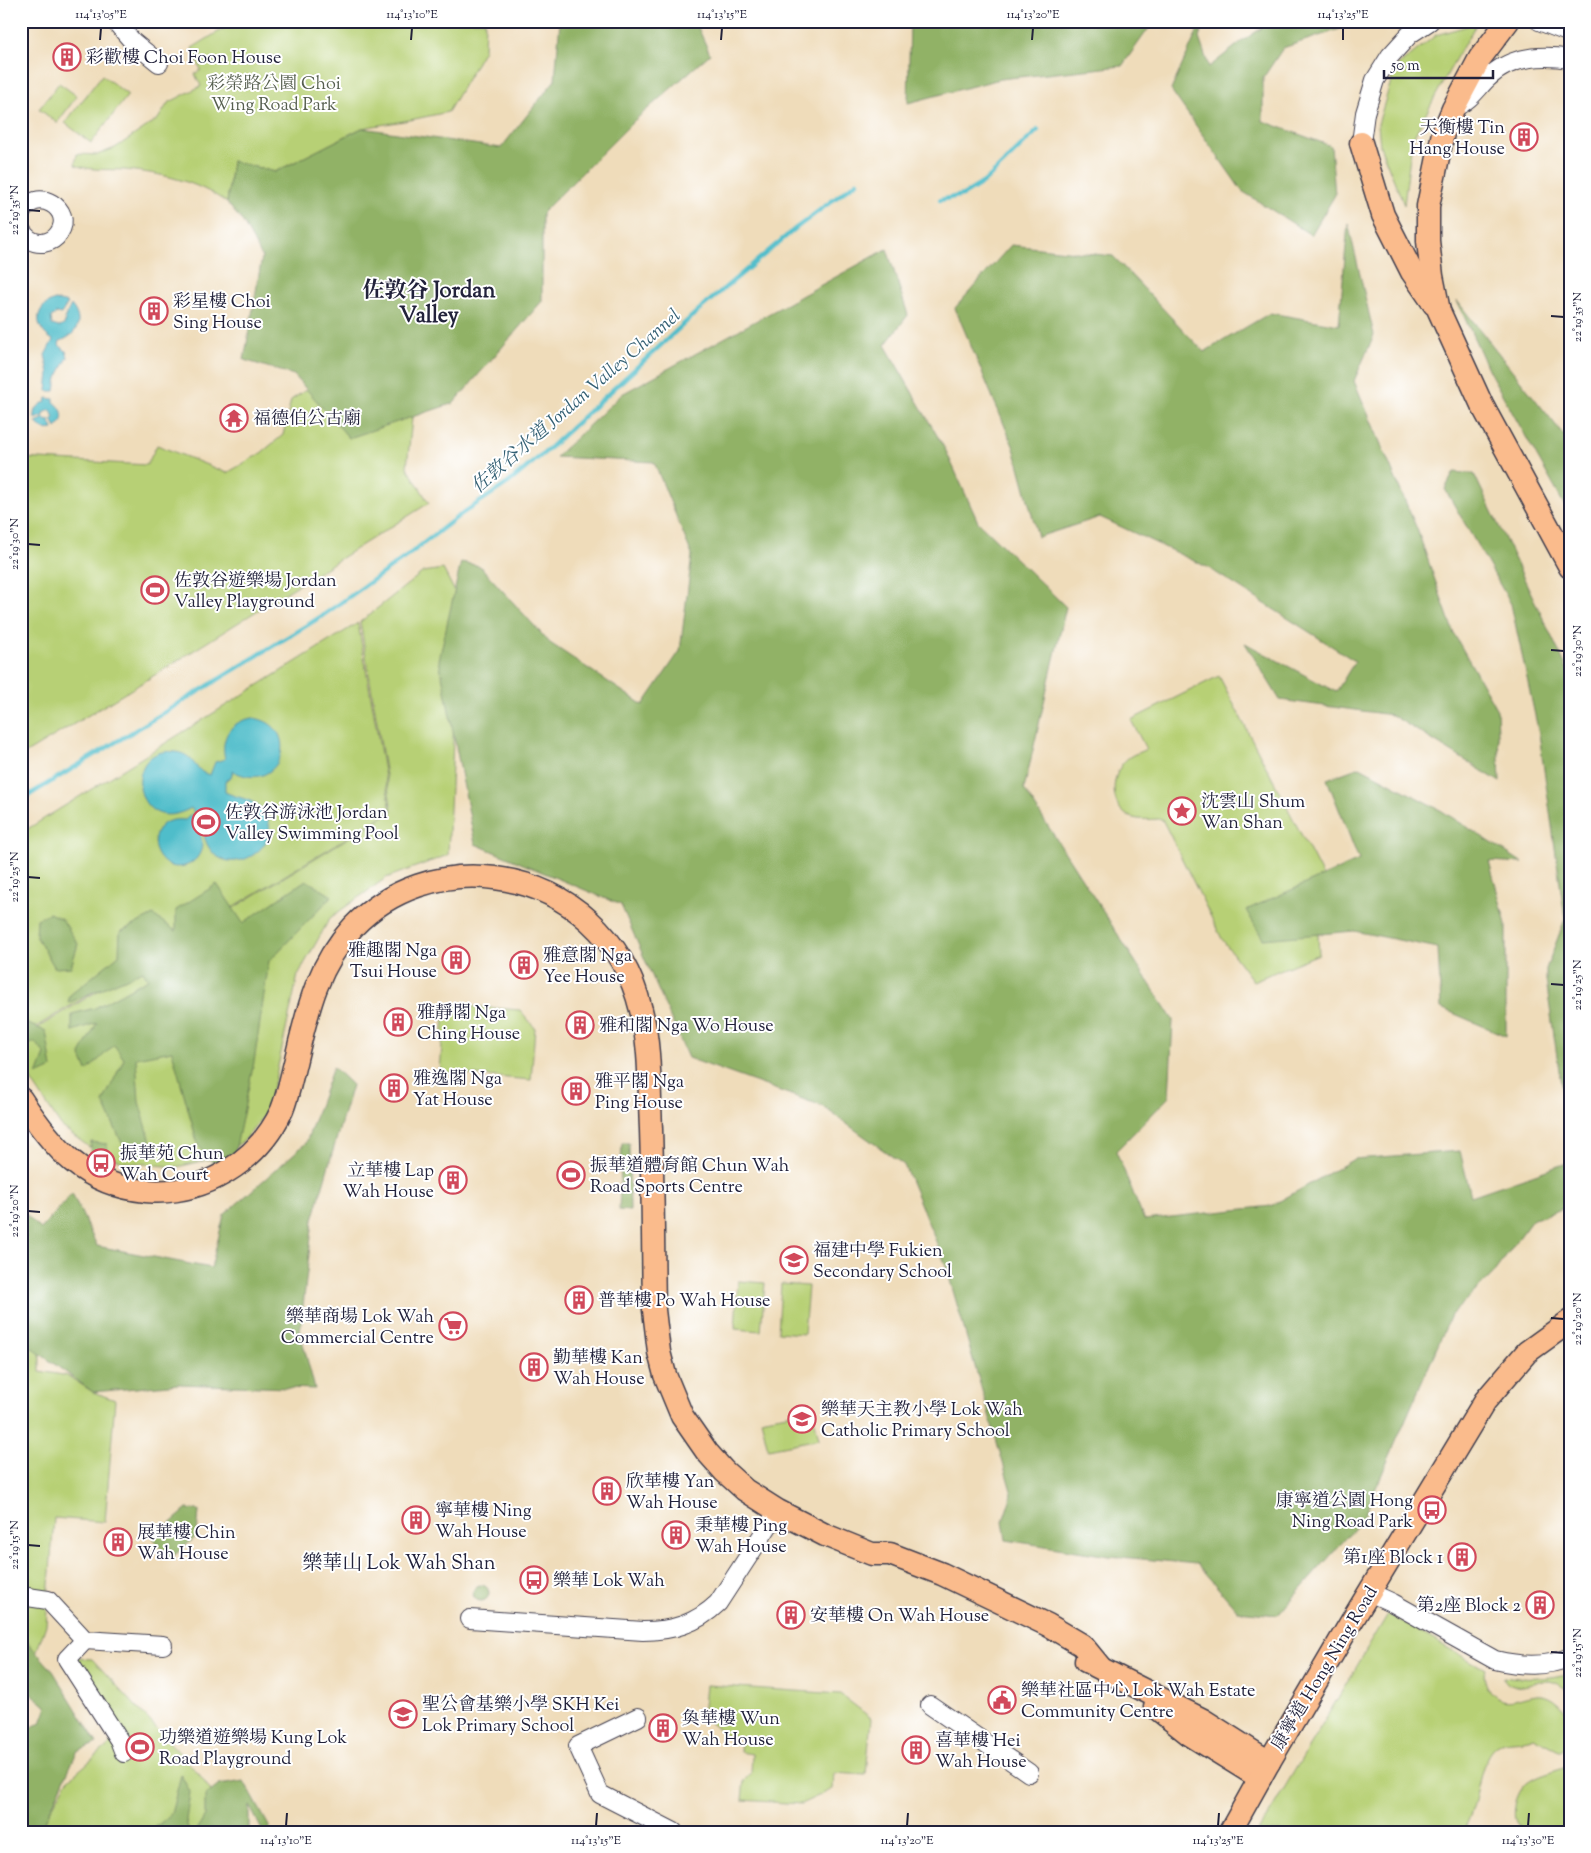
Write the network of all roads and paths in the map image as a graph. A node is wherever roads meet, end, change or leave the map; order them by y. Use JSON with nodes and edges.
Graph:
{"nodes":[{"id":1,"x":114,"y":21,"type":"edge"},
{"id":2,"x":1430,"y":21,"type":"edge"},
{"id":3,"x":1508,"y":21,"type":"edge"},
{"id":4,"x":1539,"y":21,"type":"edge"},
{"id":5,"x":1570,"y":33,"type":"edge"},
{"id":6,"x":1570,"y":59,"type":"edge"},
{"id":7,"x":159,"y":63,"type":"dead end"},
{"id":8,"x":1453,"y":109,"type":"junction"},
{"id":9,"x":1361,"y":144,"type":"joint"},
{"id":10,"x":25,"y":201,"type":"edge"},
{"id":11,"x":21,"y":230,"type":"edge"},
{"id":12,"x":1439,"y":311,"type":"junction"},
{"id":13,"x":1570,"y":567,"type":"edge"},
{"id":14,"x":21,"y":1099,"type":"edge"},
{"id":15,"x":1570,"y":1321,"type":"edge"},
{"id":16,"x":778,"y":1511,"type":"junction"},
{"id":17,"x":1370,"y":1592,"type":"junction"},
{"id":18,"x":21,"y":1596,"type":"edge"},
{"id":19,"x":470,"y":1619,"type":"dead end"},
{"id":20,"x":85,"y":1640,"type":"junction"},
{"id":21,"x":163,"y":1645,"type":"dead end"},
{"id":22,"x":1570,"y":1657,"type":"edge"},
{"id":23,"x":930,"y":1705,"type":"dead end"},
{"id":24,"x":638,"y":1717,"type":"dead end"},
{"id":25,"x":124,"y":1753,"type":"dead end"},
{"id":26,"x":1264,"y":1770,"type":"junction"},
{"id":27,"x":1029,"y":1773,"type":"dead end"},
{"id":28,"x":674,"y":1832,"type":"edge"},
{"id":29,"x":1230,"y":1832,"type":"edge"}],
"edges":[{"from":1,"to":7,"type":"street"},
{"from":2,"to":9,"type":"street"},
{"from":3,"to":8,"type":"main road"},
{"from":4,"to":5,"type":"street"},
{"from":6,"to":8,"type":"street"},
{"from":8,"to":12,"type":"main road"},
{"from":9,"to":12,"type":"main road"},
{"from":10,"to":11,"type":"street"},
{"from":12,"to":13,"type":"main road"},
{"from":14,"to":16,"type":"main road"},
{"from":15,"to":17,"type":"main road","name":"康寧道 Hong Ning Road"},
{"from":16,"to":19,"type":"street"},
{"from":16,"to":26,"type":"main road"},
{"from":17,"to":22,"type":"street"},
{"from":17,"to":26,"type":"main road","name":"康寧道 Hong Ning Road"},
{"from":18,"to":20,"type":"street"},
{"from":20,"to":21,"type":"street"},
{"from":20,"to":25,"type":"street"},
{"from":23,"to":27,"type":"street"},
{"from":24,"to":28,"type":"street"},
{"from":26,"to":29,"type":"main road","name":"康寧道 Hong Ning Road"}]}
